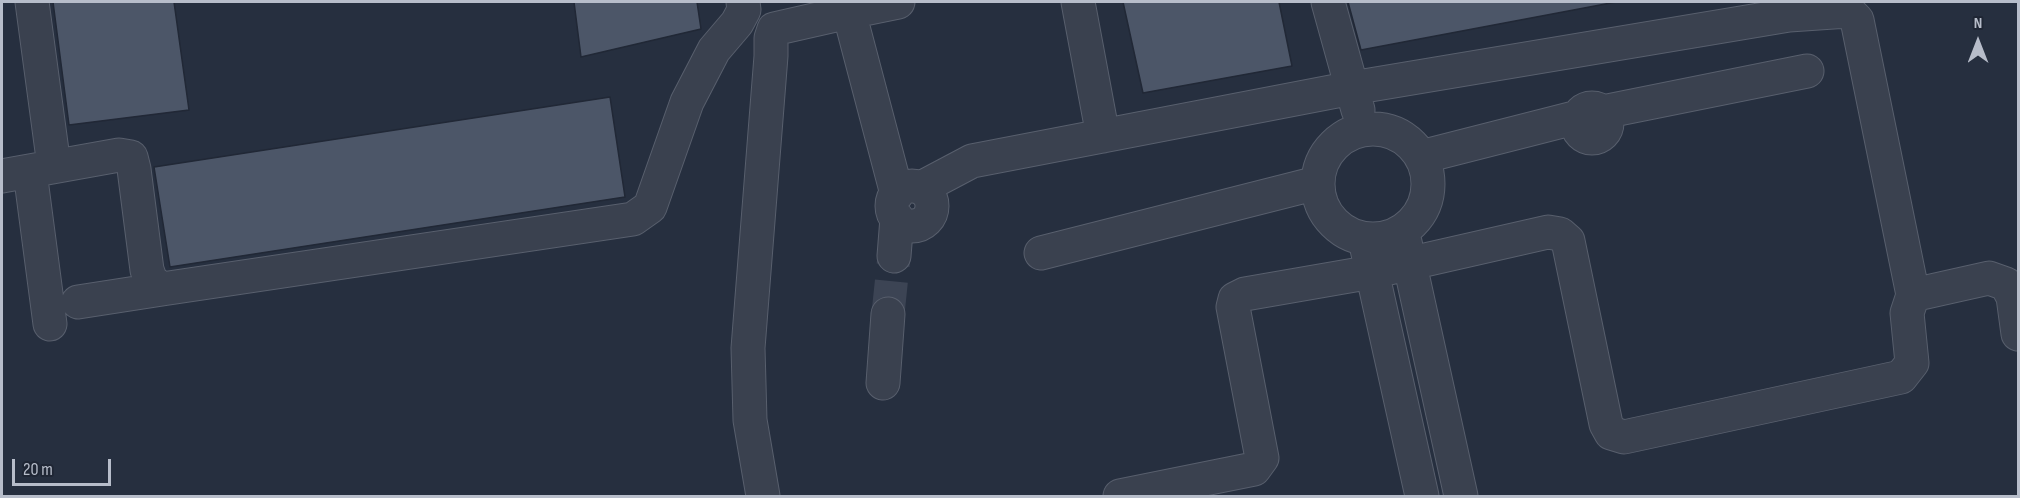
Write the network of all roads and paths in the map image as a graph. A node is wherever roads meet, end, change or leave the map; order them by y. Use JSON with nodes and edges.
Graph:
{"nodes":[{"id":1,"x":32,"y":2,"type":"edge"},
{"id":2,"x":744,"y":2,"type":"edge"},
{"id":3,"x":898,"y":2,"type":"edge"},
{"id":4,"x":1078,"y":2,"type":"edge"},
{"id":5,"x":1328,"y":2,"type":"edge"},
{"id":6,"x":1789,"y":8,"type":"edge"},
{"id":7,"x":849,"y":12,"type":"junction"},
{"id":8,"x":1808,"y":71,"type":"dead end"},
{"id":9,"x":1352,"y":88,"type":"junction"},
{"id":10,"x":1363,"y":129,"type":"junction"},
{"id":11,"x":1103,"y":136,"type":"junction"},
{"id":12,"x":1421,"y":157,"type":"junction"},
{"id":13,"x":28,"y":172,"type":"edge"},
{"id":14,"x":1317,"y":183,"type":"junction"},
{"id":15,"x":905,"y":200,"type":"junction"},
{"id":16,"x":1402,"y":231,"type":"junction"},
{"id":17,"x":1365,"y":238,"type":"junction"},
{"id":18,"x":1041,"y":253,"type":"dead end"},
{"id":19,"x":894,"y":256,"type":"tunnel mouth"},
{"id":20,"x":1410,"y":263,"type":"junction"},
{"id":21,"x":1372,"y":272,"type":"junction"},
{"id":22,"x":162,"y":289,"type":"junction"},
{"id":23,"x":1913,"y":295,"type":"junction"},
{"id":24,"x":78,"y":302,"type":"dead end"},
{"id":25,"x":888,"y":314,"type":"tunnel mouth"},
{"id":26,"x":50,"y":324,"type":"dead end"},
{"id":27,"x":2019,"y":334,"type":"edge"},
{"id":28,"x":883,"y":383,"type":"dead end"},
{"id":29,"x":763,"y":496,"type":"edge"},
{"id":30,"x":1119,"y":496,"type":"edge"},
{"id":31,"x":1422,"y":496,"type":"edge"},
{"id":32,"x":1461,"y":496,"type":"edge"}],
"edges":[{"from":1,"to":13,"type":"street"},
{"from":2,"to":22,"type":"street"},
{"from":3,"to":7,"type":"street"},
{"from":4,"to":11,"type":"street"},
{"from":5,"to":9,"type":"street"},
{"from":6,"to":9,"type":"street"},
{"from":6,"to":23,"type":"street"},
{"from":7,"to":15,"type":"street"},
{"from":7,"to":29,"type":"street"},
{"from":8,"to":12,"type":"street"},
{"from":9,"to":10,"type":"street"},
{"from":9,"to":11,"type":"street"},
{"from":10,"to":12,"type":"street"},
{"from":10,"to":14,"type":"street"},
{"from":11,"to":15,"type":"street"},
{"from":12,"to":16,"type":"street"},
{"from":13,"to":22,"type":"street"},
{"from":13,"to":26,"type":"street"},
{"from":14,"to":17,"type":"street"},
{"from":14,"to":18,"type":"street"},
{"from":15,"to":19,"type":"street"},
{"from":16,"to":17,"type":"street"},
{"from":16,"to":20,"type":"street"},
{"from":17,"to":21,"type":"street"},
{"from":20,"to":21,"type":"street"},
{"from":20,"to":23,"type":"street"},
{"from":20,"to":32,"type":"street"},
{"from":21,"to":30,"type":"street"},
{"from":21,"to":31,"type":"street"},
{"from":22,"to":24,"type":"street"},
{"from":23,"to":27,"type":"street"},
{"from":25,"to":28,"type":"street"}]}
